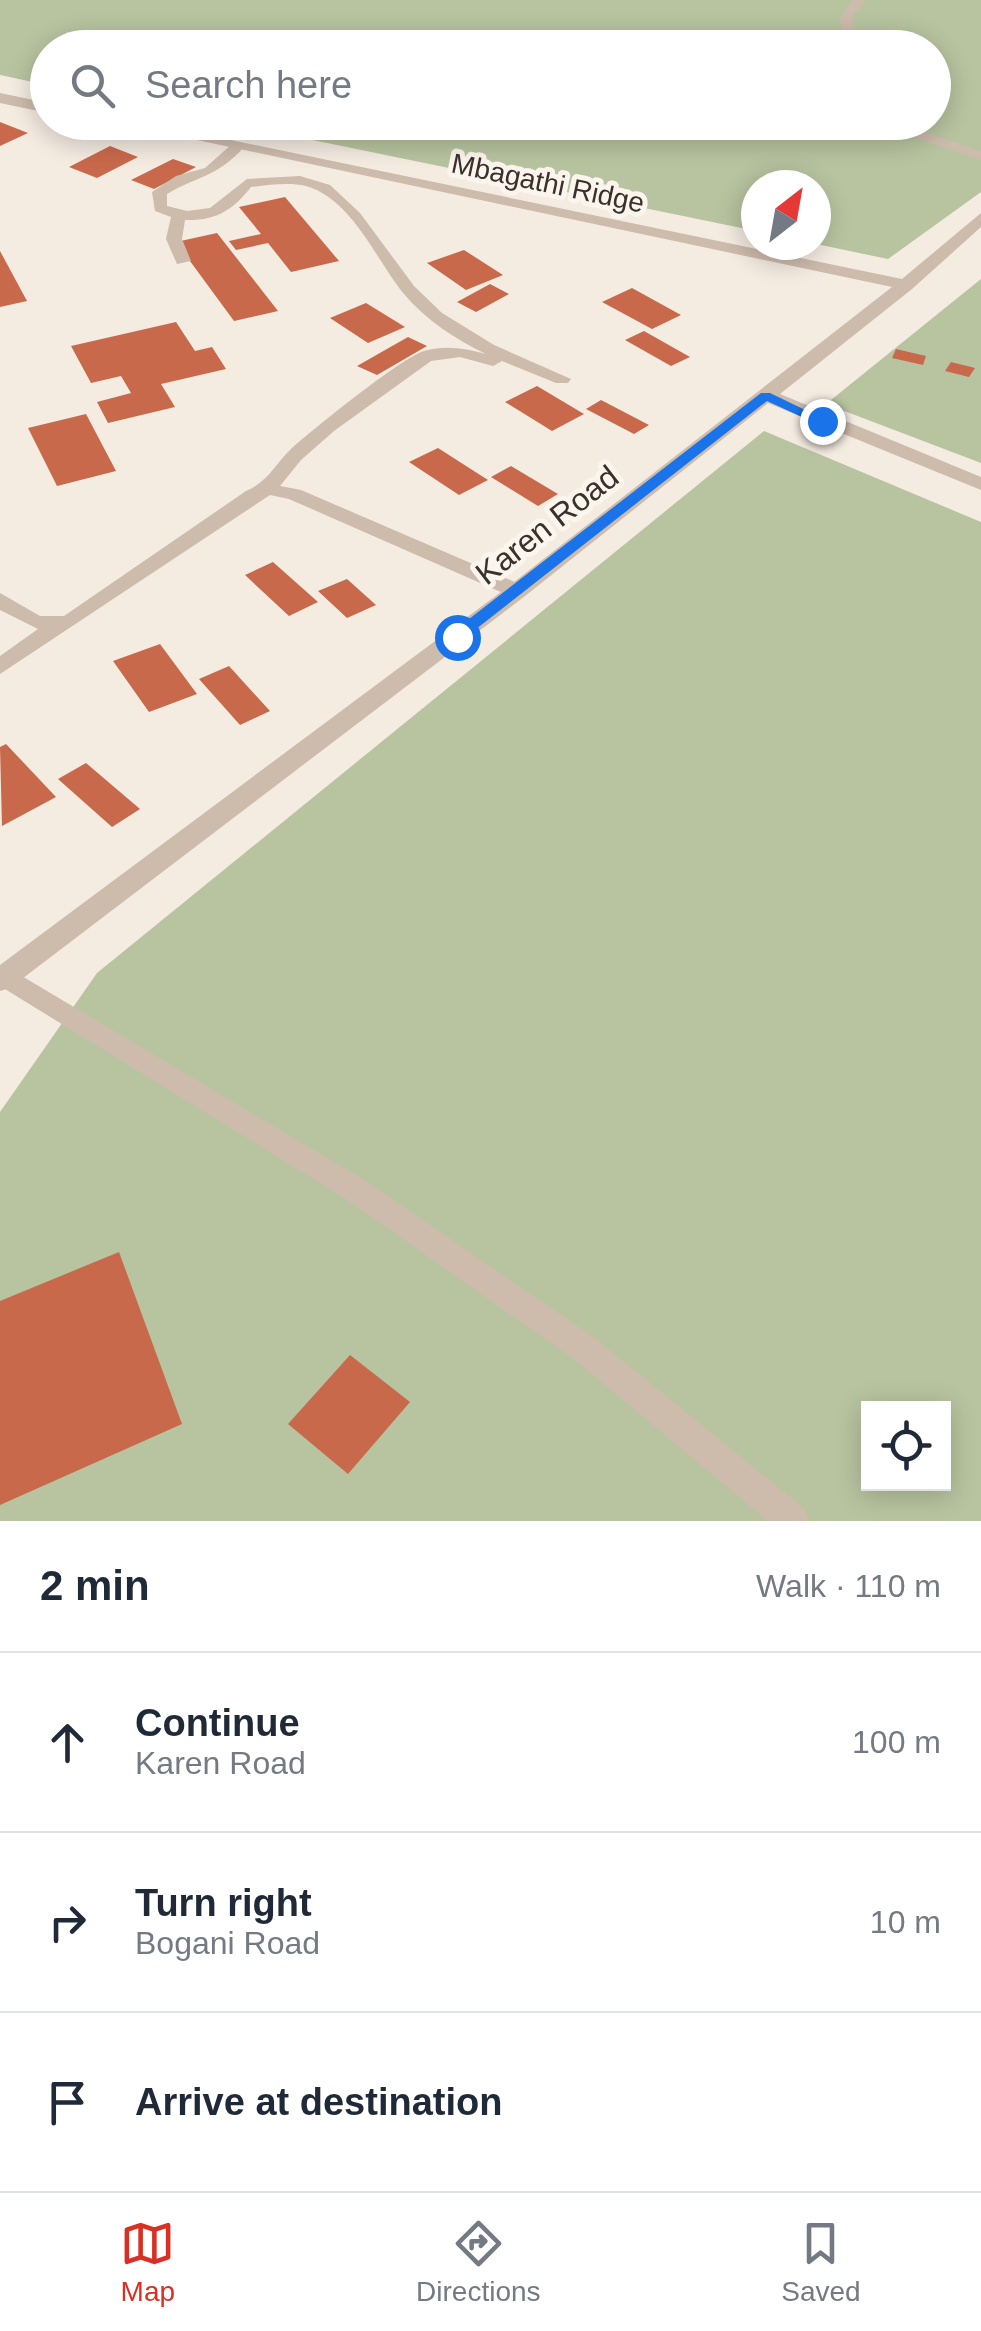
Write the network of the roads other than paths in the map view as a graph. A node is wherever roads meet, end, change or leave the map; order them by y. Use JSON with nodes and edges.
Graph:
{"nodes":[{"id":1,"x":860,"y":0,"type":"edge"},
{"id":2,"x":849,"y":30,"type":"edge"},
{"id":3,"x":0,"y":98,"type":"edge"},
{"id":4,"x":30,"y":104,"type":"edge"},
{"id":5,"x":204,"y":140,"type":"edge"},
{"id":6,"x":933,"y":140,"type":"edge"},
{"id":7,"x":237,"y":147,"type":"junction"},
{"id":8,"x":981,"y":156,"type":"edge"},
{"id":9,"x":180,"y":215,"type":"junction"},
{"id":10,"x":981,"y":218,"type":"edge"},
{"id":11,"x":183,"y":261,"type":"dead end"},
{"id":12,"x":906,"y":284,"type":"junction"},
{"id":13,"x":562,"y":379,"type":"dead end"},
{"id":14,"x":579,"y":394,"type":"dead end"},
{"id":15,"x":766,"y":395,"type":"junction"},
{"id":16,"x":981,"y":484,"type":"edge"},
{"id":17,"x":268,"y":489,"type":"junction"},
{"id":18,"x":517,"y":592,"type":"junction"},
{"id":19,"x":0,"y":600,"type":"edge"},
{"id":20,"x":58,"y":624,"type":"junction"},
{"id":21,"x":0,"y":667,"type":"edge"},
{"id":22,"x":3,"y":978,"type":"edge"},
{"id":23,"x":793,"y":1521,"type":"edge"}],
"edges":[{"from":1,"to":2,"type":"lane"},
{"from":3,"to":4,"type":"street"},
{"from":5,"to":7,"type":"street","name":"Mbagathi Ridge"},
{"from":6,"to":8,"type":"lane"},
{"from":7,"to":9,"type":"lane"},
{"from":7,"to":12,"type":"street","name":"Mbagathi Ridge"},
{"from":9,"to":11,"type":"lane"},
{"from":9,"to":13,"type":"lane"},
{"from":10,"to":12,"type":"street","name":"Karen Road"},
{"from":12,"to":15,"type":"street","name":"Karen Road"},
{"from":14,"to":17,"type":"lane"},
{"from":15,"to":16,"type":"street"},
{"from":15,"to":18,"type":"street","name":"Karen Road"},
{"from":17,"to":18,"type":"lane"},
{"from":17,"to":20,"type":"lane"},
{"from":18,"to":22,"type":"street","name":"Karen Road"},
{"from":19,"to":20,"type":"lane"},
{"from":20,"to":21,"type":"lane"},
{"from":22,"to":23,"type":"lane"}]}
